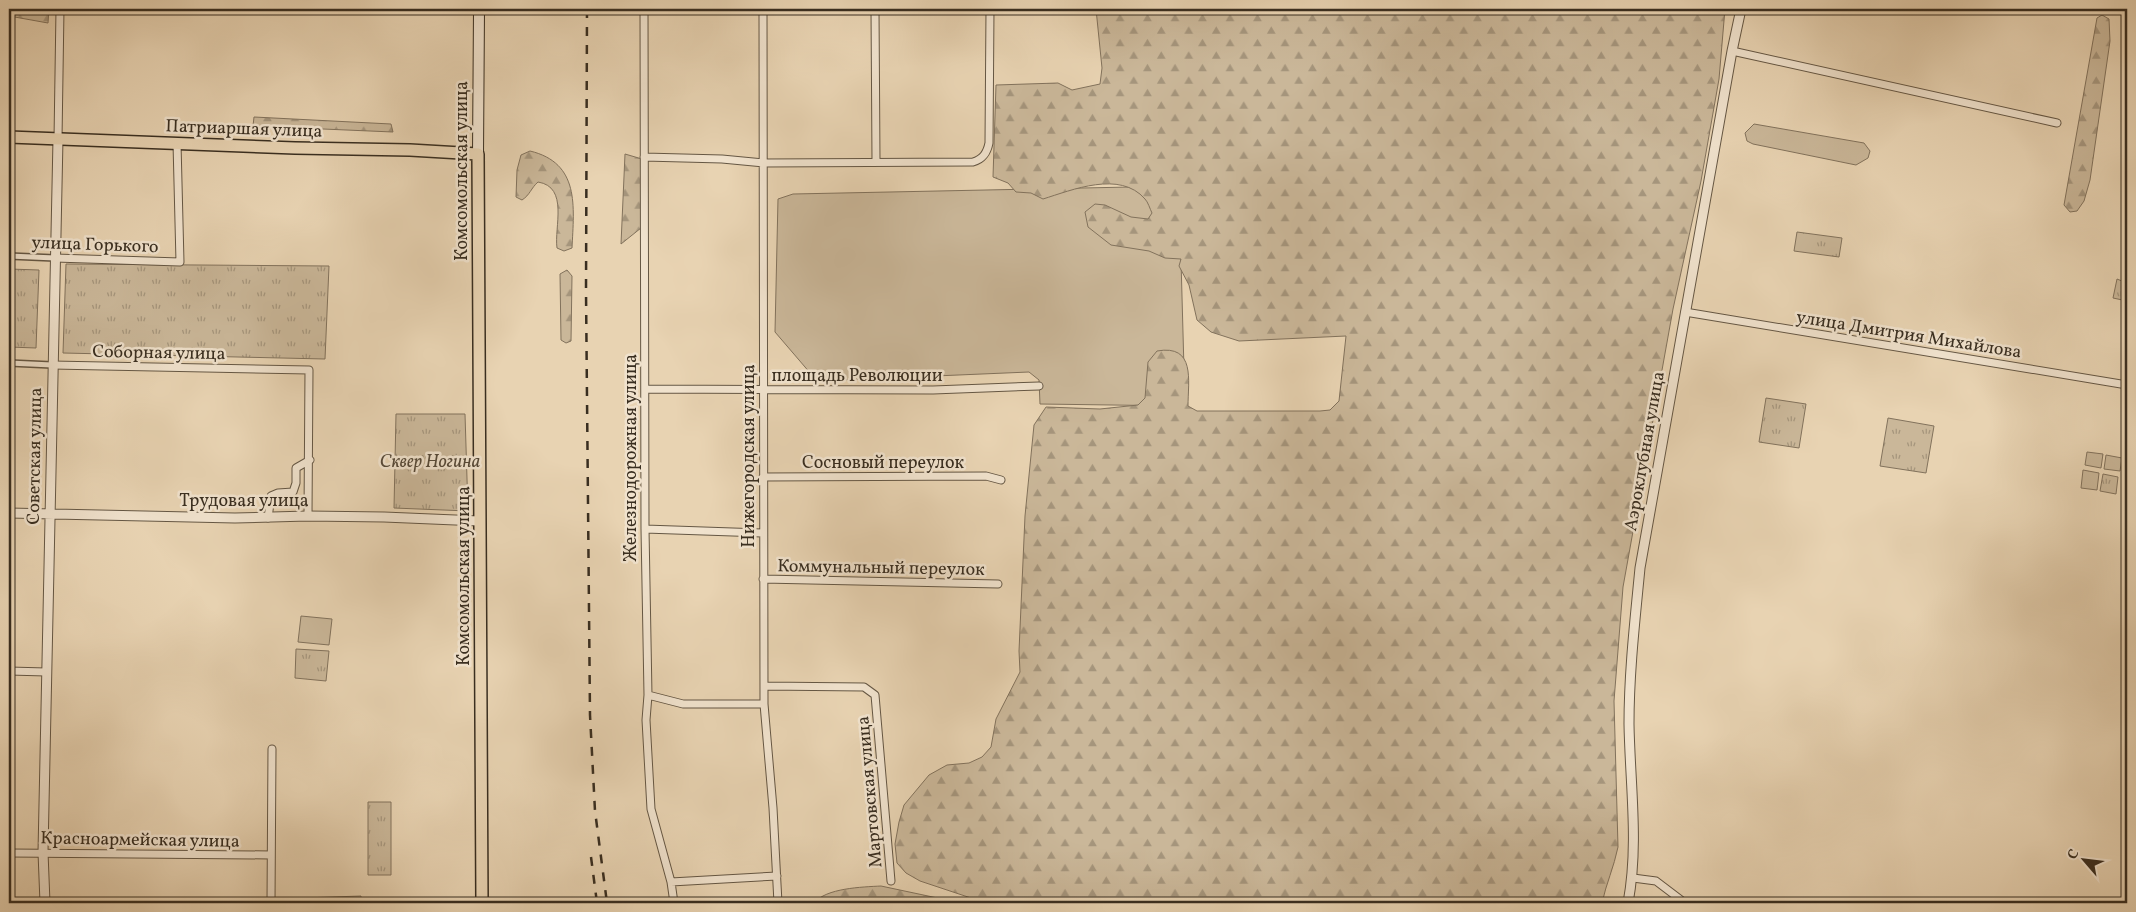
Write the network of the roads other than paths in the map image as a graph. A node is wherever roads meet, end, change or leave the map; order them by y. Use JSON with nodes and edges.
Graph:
{"nodes":[{"id":1,"x":60,"y":9,"type":"edge"},
{"id":2,"x":479,"y":9,"type":"edge"},
{"id":3,"x":644,"y":9,"type":"edge"},
{"id":4,"x":763,"y":9,"type":"edge"},
{"id":5,"x":875,"y":9,"type":"edge"},
{"id":6,"x":990,"y":9,"type":"edge"},
{"id":7,"x":1741,"y":9,"type":"edge"},
{"id":8,"x":1732,"y":51,"type":"junction"},
{"id":9,"x":2057,"y":123,"type":"dead end"},
{"id":10,"x":9,"y":137,"type":"edge"},
{"id":11,"x":58,"y":139,"type":"junction"},
{"id":12,"x":177,"y":143,"type":"junction"},
{"id":13,"x":478,"y":154,"type":"junction"},
{"id":14,"x":644,"y":158,"type":"junction"},
{"id":15,"x":876,"y":161,"type":"junction"},
{"id":16,"x":764,"y":163,"type":"junction"},
{"id":17,"x":9,"y":256,"type":"edge"},
{"id":18,"x":55,"y":258,"type":"junction"},
{"id":19,"x":1686,"y":312,"type":"junction"},
{"id":20,"x":9,"y":363,"type":"edge"},
{"id":21,"x":52,"y":365,"type":"junction"},
{"id":22,"x":2127,"y":385,"type":"edge"},
{"id":23,"x":1039,"y":386,"type":"dead end"},
{"id":24,"x":645,"y":389,"type":"junction"},
{"id":25,"x":764,"y":390,"type":"junction"},
{"id":26,"x":310,"y":460,"type":"junction"},
{"id":27,"x":763,"y":477,"type":"junction"},
{"id":28,"x":1002,"y":480,"type":"dead end"},
{"id":29,"x":9,"y":513,"type":"edge"},
{"id":30,"x":49,"y":513,"type":"junction"},
{"id":31,"x":308,"y":516,"type":"junction"},
{"id":32,"x":268,"y":518,"type":"junction"},
{"id":33,"x":479,"y":521,"type":"junction"},
{"id":34,"x":645,"y":529,"type":"junction"},
{"id":35,"x":762,"y":533,"type":"junction"},
{"id":36,"x":763,"y":579,"type":"junction"},
{"id":37,"x":998,"y":584,"type":"dead end"},
{"id":38,"x":9,"y":671,"type":"edge"},
{"id":39,"x":46,"y":672,"type":"junction"},
{"id":40,"x":764,"y":686,"type":"junction"},
{"id":41,"x":648,"y":695,"type":"junction"},
{"id":42,"x":764,"y":704,"type":"junction"},
{"id":43,"x":272,"y":749,"type":"dead end"},
{"id":44,"x":43,"y":852,"type":"junction"},
{"id":45,"x":9,"y":853,"type":"edge"},
{"id":46,"x":271,"y":855,"type":"junction"},
{"id":47,"x":777,"y":876,"type":"junction"},
{"id":48,"x":1633,"y":878,"type":"junction"},
{"id":49,"x":891,"y":881,"type":"dead end"},
{"id":50,"x":671,"y":882,"type":"junction"},
{"id":51,"x":45,"y":903,"type":"edge"},
{"id":52,"x":271,"y":903,"type":"edge"},
{"id":53,"x":482,"y":903,"type":"edge"},
{"id":54,"x":674,"y":903,"type":"edge"},
{"id":55,"x":778,"y":903,"type":"edge"},
{"id":56,"x":1628,"y":903,"type":"edge"},
{"id":57,"x":1685,"y":903,"type":"edge"}],
"edges":[{"from":1,"to":11,"type":"street","name":"Советская улица"},
{"from":2,"to":13,"type":"main road","name":"Комсомольская улица"},
{"from":3,"to":14,"type":"street","name":"Железнодорожная улица"},
{"from":4,"to":16,"type":"street","name":"Нижегородская улица"},
{"from":5,"to":15,"type":"street"},
{"from":6,"to":15,"type":"street"},
{"from":7,"to":8,"type":"street","name":"Аэроклубная улица"},
{"from":8,"to":9,"type":"street"},
{"from":8,"to":19,"type":"street","name":"Аэроклубная улица"},
{"from":10,"to":11,"type":"main road","name":"Патриаршая улица"},
{"from":11,"to":12,"type":"main road","name":"Патриаршая улица"},
{"from":11,"to":18,"type":"street","name":"Советская улица"},
{"from":12,"to":13,"type":"main road","name":"Патриаршая улица"},
{"from":12,"to":18,"type":"street","name":"улица Горького"},
{"from":13,"to":33,"type":"main road","name":"Комсомольская улица"},
{"from":14,"to":16,"type":"street"},
{"from":14,"to":24,"type":"street","name":"Железнодорожная улица"},
{"from":15,"to":16,"type":"street"},
{"from":16,"to":25,"type":"street","name":"Нижегородская улица"},
{"from":17,"to":18,"type":"street","name":"улица Горького"},
{"from":18,"to":21,"type":"street","name":"Советская улица"},
{"from":19,"to":22,"type":"street","name":"улица Дмитрия Михайлова"},
{"from":19,"to":48,"type":"street","name":"Аэроклубная улица"},
{"from":20,"to":21,"type":"street","name":"Соборная улица"},
{"from":21,"to":26,"type":"street","name":"Соборная улица"},
{"from":21,"to":30,"type":"street","name":"Советская улица"},
{"from":23,"to":25,"type":"street","name":"площадь Революции"},
{"from":24,"to":25,"type":"street","name":"площадь Революции"},
{"from":24,"to":34,"type":"street","name":"Железнодорожная улица"},
{"from":25,"to":27,"type":"street","name":"Нижегородская улица"},
{"from":26,"to":31,"type":"street"},
{"from":26,"to":32,"type":"street"},
{"from":27,"to":28,"type":"street","name":"Сосновый переулок"},
{"from":27,"to":35,"type":"street","name":"Нижегородская улица"},
{"from":29,"to":30,"type":"street","name":"Трудовая улица"},
{"from":30,"to":32,"type":"street","name":"Трудовая улица"},
{"from":30,"to":39,"type":"street","name":"Советская улица"},
{"from":31,"to":32,"type":"street","name":"Трудовая улица"},
{"from":31,"to":33,"type":"street","name":"Трудовая улица"},
{"from":33,"to":53,"type":"main road","name":"Комсомольская улица"},
{"from":34,"to":35,"type":"street"},
{"from":34,"to":41,"type":"street","name":"Железнодорожная улица"},
{"from":35,"to":36,"type":"street","name":"Нижегородская улица"},
{"from":36,"to":37,"type":"street","name":"Коммунальный переулок"},
{"from":36,"to":40,"type":"street","name":"Нижегородская улица"},
{"from":38,"to":39,"type":"street"},
{"from":39,"to":44,"type":"street","name":"Советская улица"},
{"from":40,"to":42,"type":"street","name":"Нижегородская улица"},
{"from":40,"to":49,"type":"street","name":"Мартовская улица"},
{"from":41,"to":42,"type":"street"},
{"from":41,"to":50,"type":"street","name":"Железнодорожная улица"},
{"from":42,"to":47,"type":"street","name":"Нижегородская улица"},
{"from":43,"to":46,"type":"street"},
{"from":44,"to":45,"type":"street","name":"Красноармейская улица"},
{"from":44,"to":46,"type":"street","name":"Красноармейская улица"},
{"from":44,"to":51,"type":"street","name":"Советская улица"},
{"from":46,"to":52,"type":"street"},
{"from":47,"to":50,"type":"street"},
{"from":47,"to":55,"type":"street","name":"Нижегородская улица"},
{"from":48,"to":56,"type":"street","name":"Аэроклубная улица"},
{"from":48,"to":57,"type":"street"},
{"from":50,"to":54,"type":"street","name":"Железнодорожная улица"}]}
